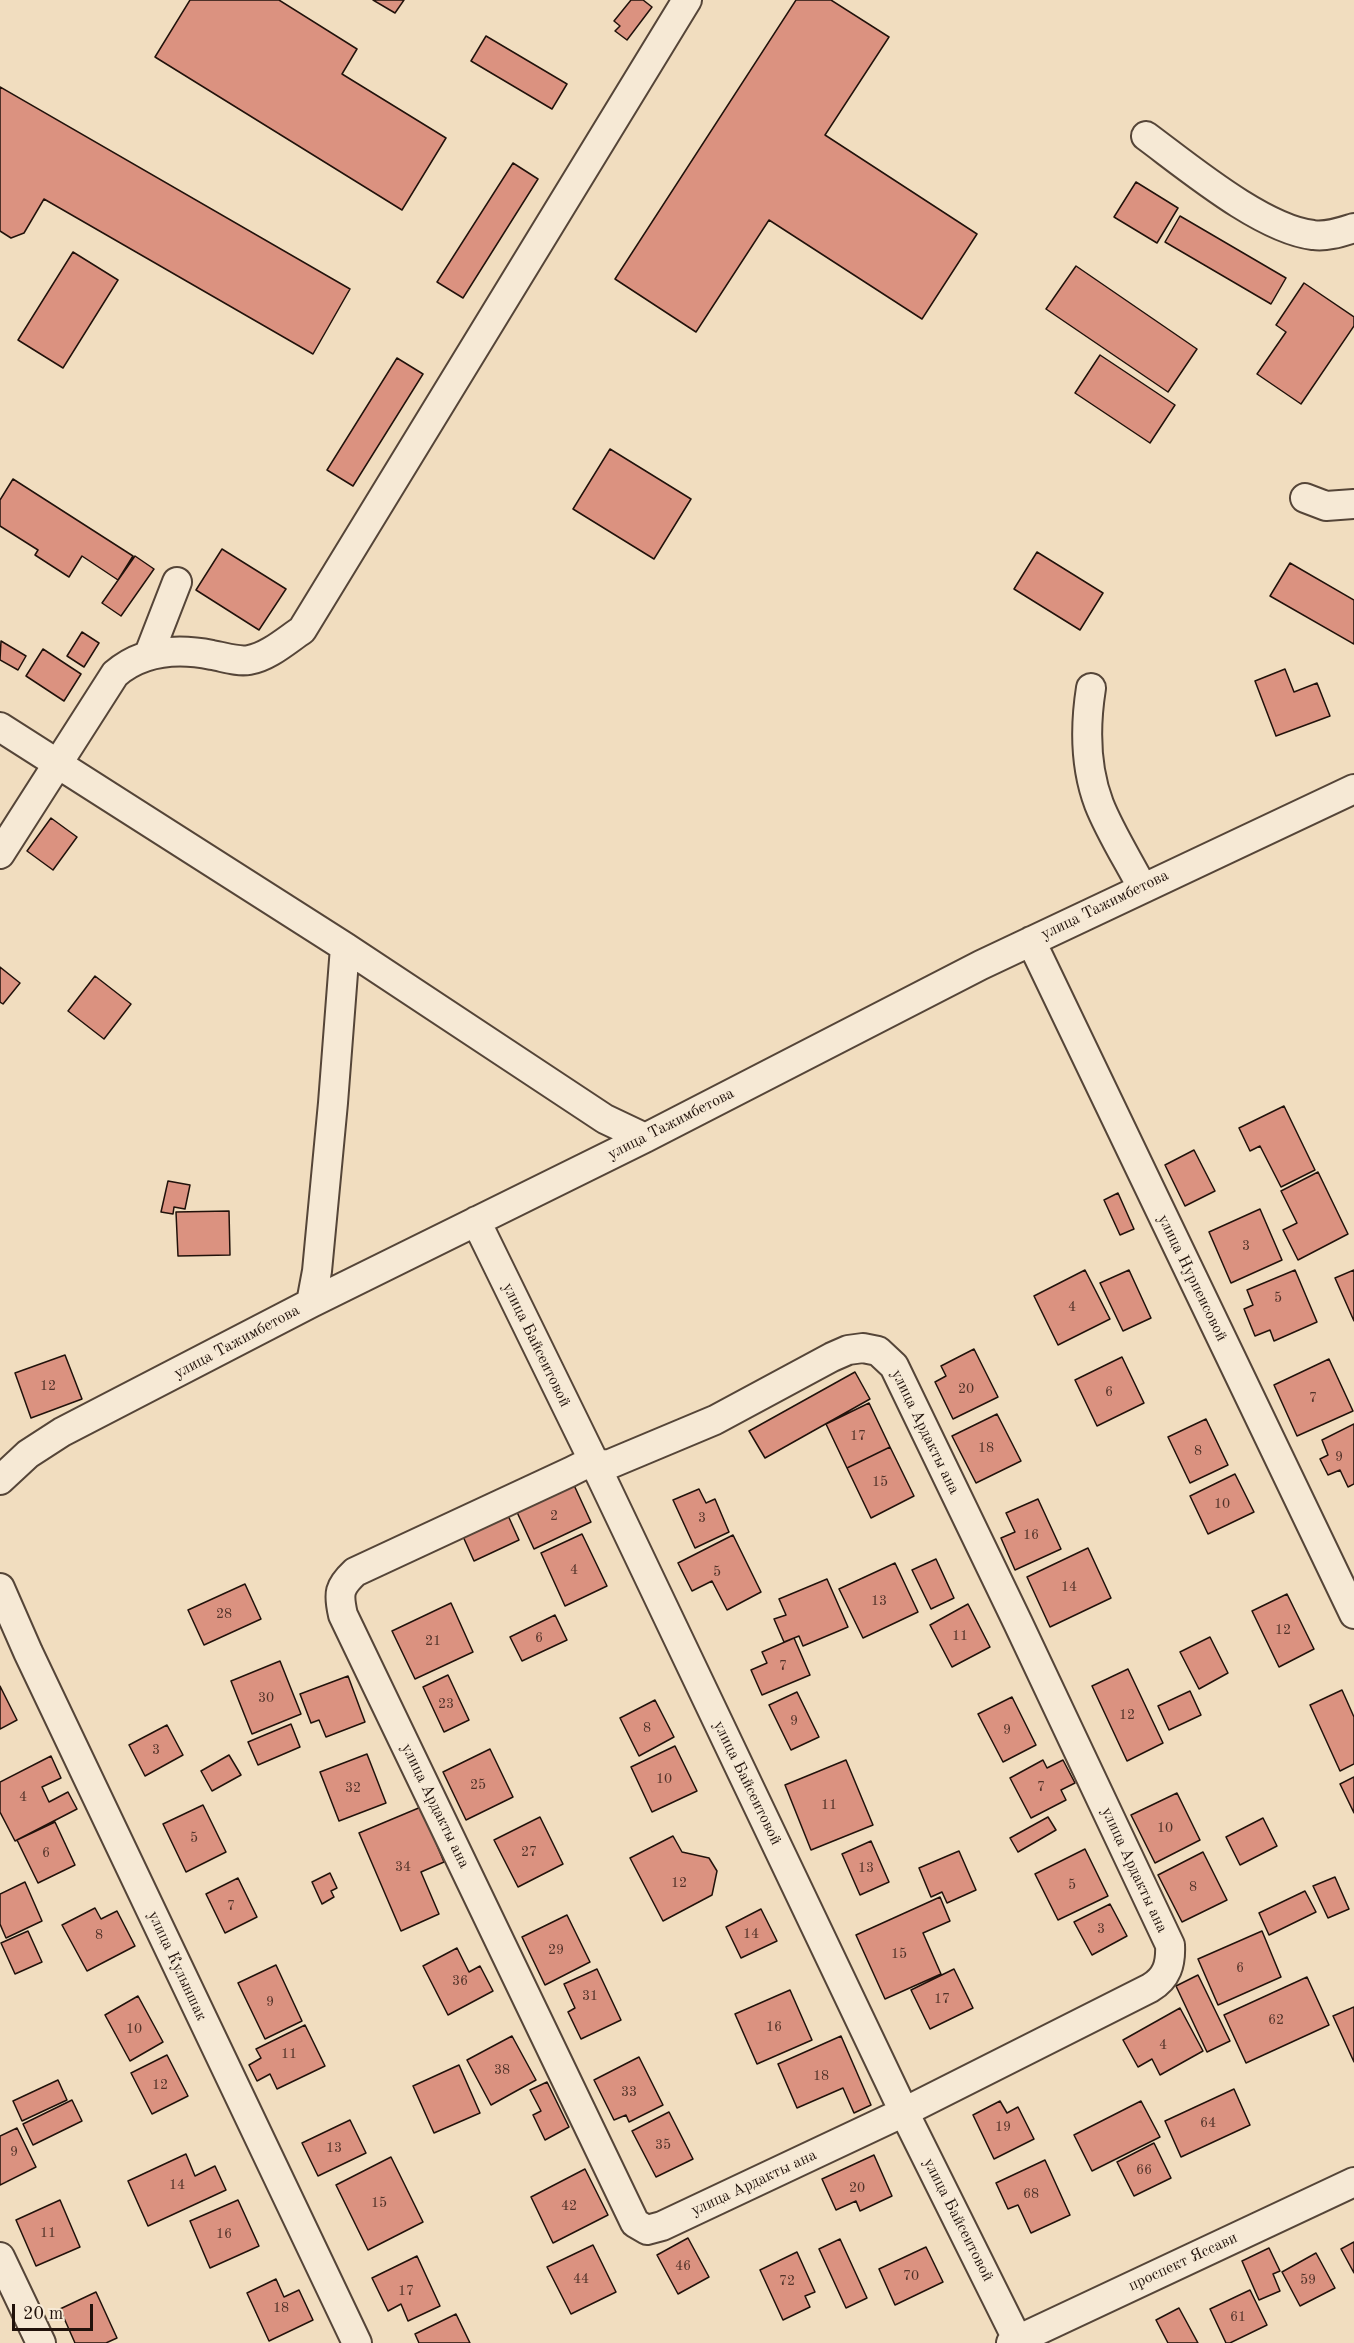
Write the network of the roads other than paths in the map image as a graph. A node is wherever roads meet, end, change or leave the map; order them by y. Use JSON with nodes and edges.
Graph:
{"nodes":[{"id":1,"x":687,"y":0,"type":"edge"},
{"id":2,"x":1146,"y":136,"type":"dead end"},
{"id":3,"x":1354,"y":228,"type":"edge"},
{"id":4,"x":1305,"y":498,"type":"dead end"},
{"id":5,"x":1354,"y":504,"type":"edge"},
{"id":6,"x":177,"y":582,"type":"dead end"},
{"id":7,"x":149,"y":654,"type":"junction"},
{"id":8,"x":1091,"y":688,"type":"dead end"},
{"id":9,"x":0,"y":727,"type":"edge"},
{"id":10,"x":58,"y":764,"type":"junction"},
{"id":11,"x":1354,"y":789,"type":"edge"},
{"id":12,"x":0,"y":854,"type":"edge"},
{"id":13,"x":1142,"y":887,"type":"junction"},
{"id":14,"x":1031,"y":941,"type":"junction"},
{"id":15,"x":345,"y":947,"type":"junction"},
{"id":16,"x":645,"y":1138,"type":"junction"},
{"id":17,"x":476,"y":1221,"type":"junction"},
{"id":18,"x":311,"y":1303,"type":"junction"},
{"id":19,"x":595,"y":1464,"type":"junction"},
{"id":20,"x":0,"y":1480,"type":"edge"},
{"id":21,"x":0,"y":1588,"type":"edge"},
{"id":22,"x":1354,"y":1614,"type":"edge"},
{"id":23,"x":904,"y":2112,"type":"junction"},
{"id":24,"x":1354,"y":2182,"type":"edge"},
{"id":25,"x":0,"y":2258,"type":"edge"},
{"id":26,"x":1016,"y":2342,"type":"edge"},
{"id":27,"x":41,"y":2343,"type":"edge"},
{"id":28,"x":357,"y":2343,"type":"edge"}],
"edges":[{"from":1,"to":7,"type":"street"},
{"from":2,"to":3,"type":"street"},
{"from":4,"to":5,"type":"street"},
{"from":6,"to":7,"type":"street"},
{"from":7,"to":10,"type":"street"},
{"from":8,"to":13,"type":"street"},
{"from":9,"to":10,"type":"street"},
{"from":10,"to":12,"type":"street"},
{"from":10,"to":15,"type":"street"},
{"from":11,"to":13,"type":"street","name":"улица Тажимбетова"},
{"from":13,"to":14,"type":"street","name":"улица Тажимбетова"},
{"from":14,"to":16,"type":"street","name":"улица Тажимбетова"},
{"from":14,"to":22,"type":"street","name":"улица Нурпеисовой"},
{"from":15,"to":16,"type":"street"},
{"from":15,"to":18,"type":"street"},
{"from":16,"to":17,"type":"street","name":"улица Тажимбетова"},
{"from":17,"to":18,"type":"street","name":"улица Тажимбетова"},
{"from":17,"to":19,"type":"street","name":"улица Байсеитовой"},
{"from":18,"to":20,"type":"street","name":"улица Тажимбетова"},
{"from":19,"to":23,"type":"street","name":"улица Байсеитовой"},
{"from":19,"to":23,"type":"street","name":"улица Ардакты ана"},
{"from":19,"to":23,"type":"street","name":"улица Ардакты ана"},
{"from":21,"to":28,"type":"street","name":"улица Кулыншак"},
{"from":23,"to":26,"type":"street","name":"улица Байсеитовой"},
{"from":24,"to":26,"type":"street","name":"проспект Яссави"},
{"from":25,"to":27,"type":"street"}]}
